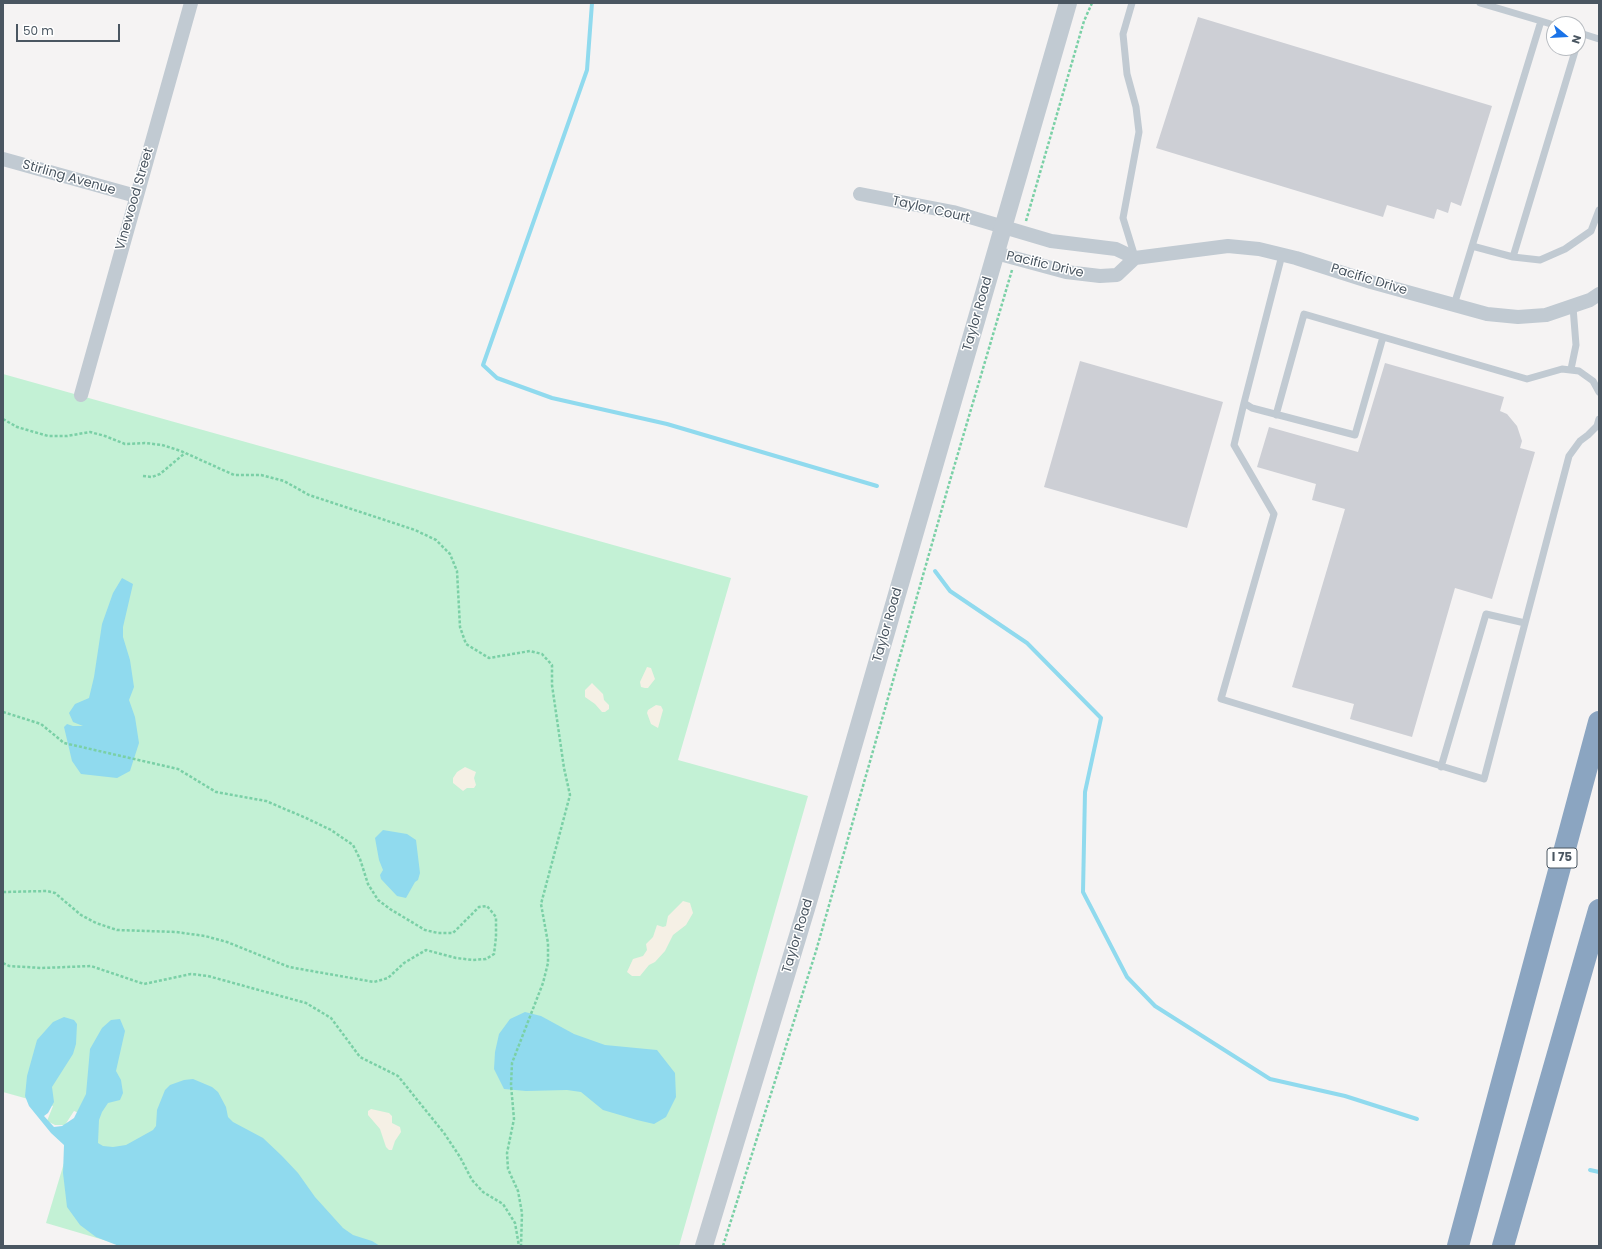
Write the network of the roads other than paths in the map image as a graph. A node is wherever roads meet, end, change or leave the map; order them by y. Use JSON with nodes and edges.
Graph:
{"nodes":[{"id":1,"x":191,"y":3,"type":"edge"},
{"id":2,"x":1068,"y":3,"type":"edge"},
{"id":3,"x":1132,"y":3,"type":"edge"},
{"id":4,"x":1480,"y":3,"type":"edge"},
{"id":5,"x":1541,"y":22,"type":"junction"},
{"id":6,"x":1546,"y":24,"type":"edge"},
{"id":7,"x":1586,"y":36,"type":"edge"},
{"id":8,"x":1599,"y":39,"type":"edge"},
{"id":9,"x":1574,"y":56,"type":"edge"},
{"id":10,"x":3,"y":159,"type":"edge"},
{"id":11,"x":860,"y":194,"type":"dead end"},
{"id":12,"x":136,"y":196,"type":"junction"},
{"id":13,"x":1599,"y":210,"type":"edge"},
{"id":14,"x":1003,"y":228,"type":"junction"},
{"id":15,"x":1472,"y":246,"type":"junction"},
{"id":16,"x":996,"y":253,"type":"junction"},
{"id":17,"x":1282,"y":255,"type":"junction"},
{"id":18,"x":1513,"y":257,"type":"junction"},
{"id":19,"x":1135,"y":258,"type":"junction"},
{"id":20,"x":1599,"y":294,"type":"edge"},
{"id":21,"x":1454,"y":305,"type":"junction"},
{"id":22,"x":1574,"y":307,"type":"junction"},
{"id":23,"x":1383,"y":337,"type":"junction"},
{"id":24,"x":1571,"y":369,"type":"junction"},
{"id":25,"x":1599,"y":392,"type":"edge"},
{"id":26,"x":81,"y":395,"type":"dead end"},
{"id":27,"x":1244,"y":403,"type":"junction"},
{"id":28,"x":1276,"y":415,"type":"junction"},
{"id":29,"x":1599,"y":419,"type":"edge"},
{"id":30,"x":1525,"y":623,"type":"junction"},
{"id":31,"x":1599,"y":722,"type":"edge"},
{"id":32,"x":1441,"y":767,"type":"junction"},
{"id":33,"x":1599,"y":910,"type":"edge"},
{"id":34,"x":704,"y":1246,"type":"edge"},
{"id":35,"x":1458,"y":1246,"type":"edge"},
{"id":36,"x":1503,"y":1246,"type":"edge"}],
"edges":[{"from":1,"to":12,"type":"street","name":"Vinewood Street"},
{"from":2,"to":14,"type":"street","name":"Taylor Road"},
{"from":3,"to":19,"type":"lane"},
{"from":4,"to":5,"type":"lane"},
{"from":5,"to":6,"type":"lane"},
{"from":5,"to":15,"type":"lane"},
{"from":7,"to":8,"type":"lane"},
{"from":9,"to":18,"type":"lane"},
{"from":10,"to":12,"type":"street","name":"Stirling Avenue"},
{"from":11,"to":14,"type":"street","name":"Taylor Court"},
{"from":12,"to":26,"type":"street","name":"Vinewood Street"},
{"from":13,"to":18,"type":"lane"},
{"from":14,"to":16,"type":"street","name":"Taylor Road"},
{"from":14,"to":19,"type":"street","name":"Pacific Drive"},
{"from":15,"to":18,"type":"lane"},
{"from":15,"to":21,"type":"lane"},
{"from":16,"to":19,"type":"street","name":"Pacific Drive"},
{"from":16,"to":34,"type":"street","name":"Taylor Road"},
{"from":17,"to":19,"type":"street","name":"Pacific Drive"},
{"from":17,"to":21,"type":"street","name":"Pacific Drive"},
{"from":17,"to":27,"type":"lane"},
{"from":20,"to":22,"type":"street","name":"Pacific Drive"},
{"from":21,"to":22,"type":"street","name":"Pacific Drive"},
{"from":22,"to":24,"type":"lane"},
{"from":23,"to":24,"type":"lane"},
{"from":23,"to":28,"type":"lane"},
{"from":23,"to":28,"type":"lane"},
{"from":24,"to":25,"type":"lane"},
{"from":27,"to":28,"type":"lane"},
{"from":27,"to":32,"type":"lane"},
{"from":29,"to":30,"type":"lane"},
{"from":30,"to":32,"type":"lane"},
{"from":30,"to":32,"type":"lane"},
{"from":31,"to":35,"type":"highway","number":"I 75"},
{"from":33,"to":36,"type":"highway"}]}
